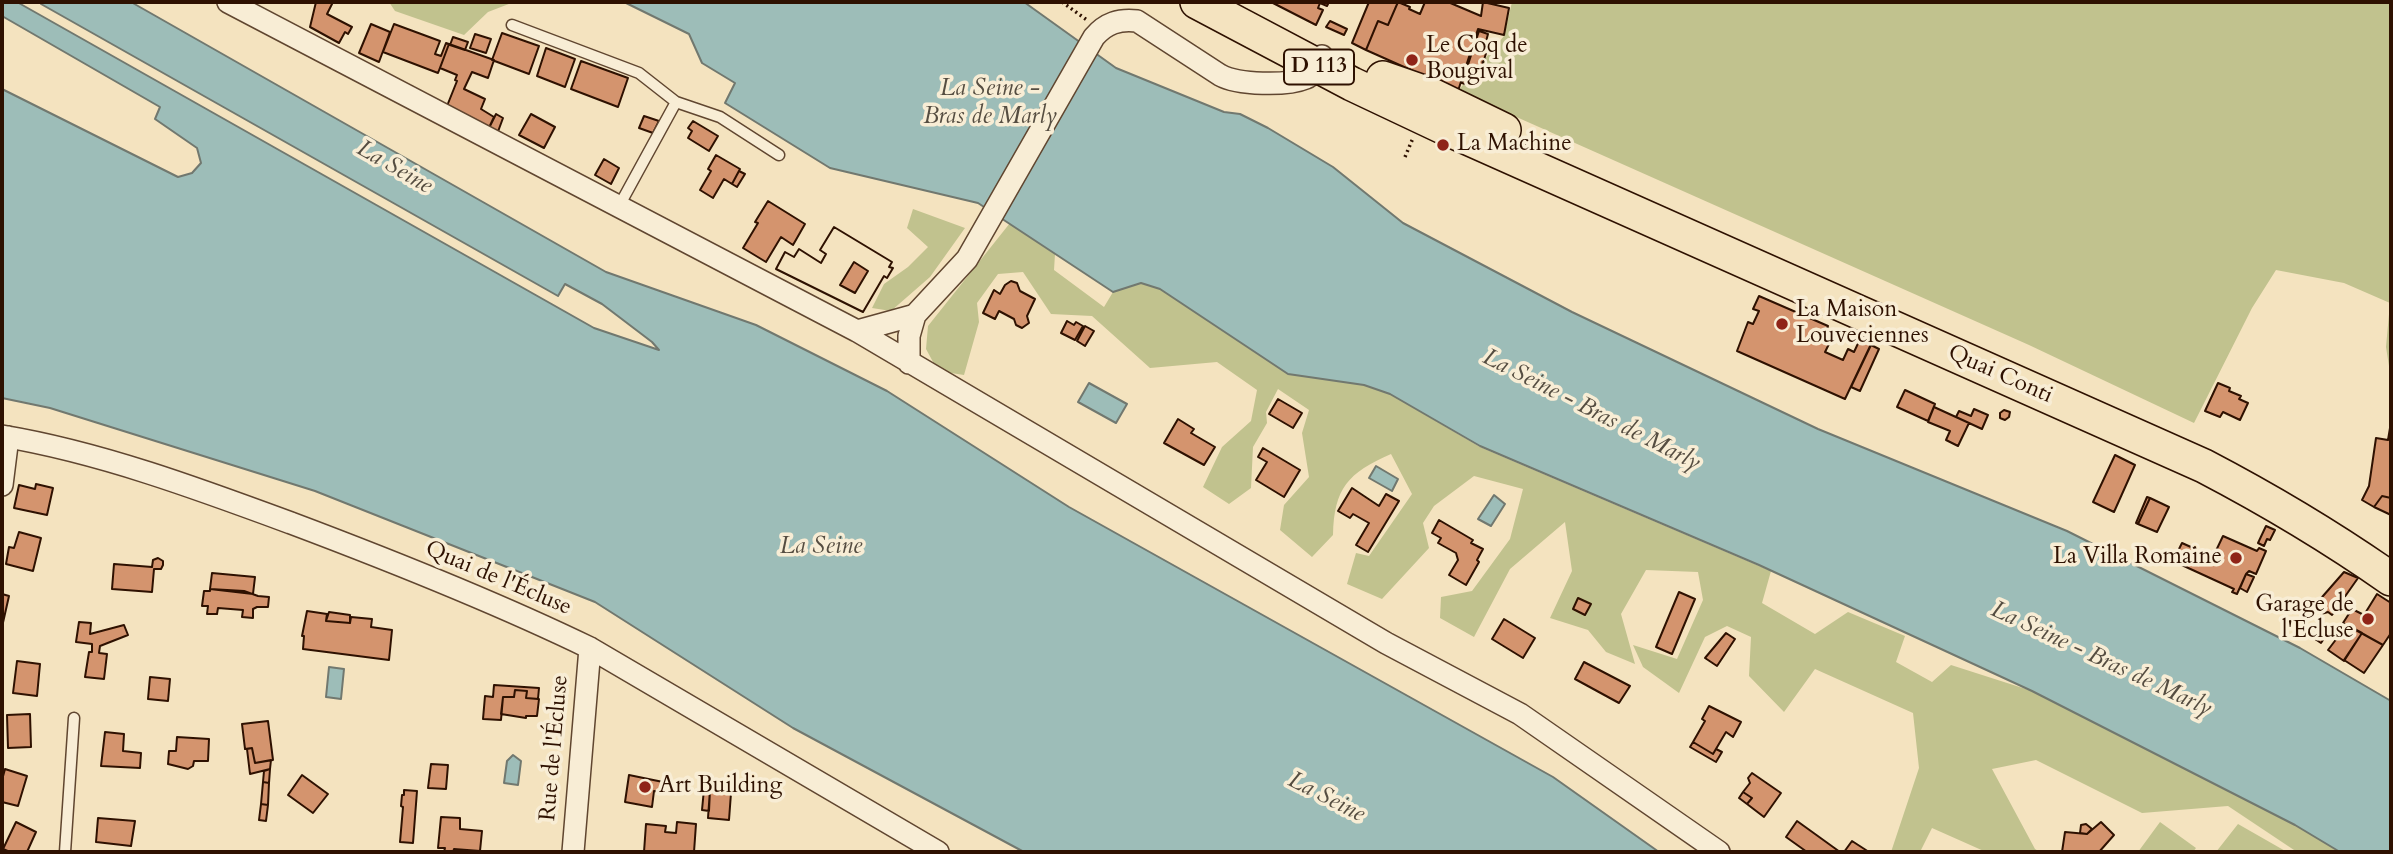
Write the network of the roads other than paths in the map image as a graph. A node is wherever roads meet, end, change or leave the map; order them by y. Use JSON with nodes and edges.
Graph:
{"nodes":[{"id":1,"x":229,"y":2,"type":"edge"},
{"id":2,"x":1197,"y":2,"type":"edge"},
{"id":3,"x":1242,"y":2,"type":"edge"},
{"id":4,"x":512,"y":25,"type":"dead end"},
{"id":5,"x":1282,"y":38,"type":"junction"},
{"id":6,"x":1321,"y":59,"type":"junction"},
{"id":7,"x":1272,"y":83,"type":"junction"},
{"id":8,"x":676,"y":102,"type":"junction"},
{"id":9,"x":1448,"y":116,"type":"junction"},
{"id":10,"x":779,"y":155,"type":"dead end"},
{"id":11,"x":618,"y":208,"type":"junction"},
{"id":12,"x":915,"y":315,"type":"junction"},
{"id":13,"x":857,"y":331,"type":"junction"},
{"id":14,"x":909,"y":363,"type":"junction"},
{"id":15,"x":5,"y":436,"type":"edge"},
{"id":16,"x":2,"y":485,"type":"edge"},
{"id":17,"x":2391,"y":557,"type":"edge"},
{"id":18,"x":2391,"y":579,"type":"edge"},
{"id":19,"x":590,"y":648,"type":"junction"},
{"id":20,"x":74,"y":718,"type":"dead end"},
{"id":21,"x":927,"y":849,"type":"edge"},
{"id":22,"x":65,"y":852,"type":"edge"},
{"id":23,"x":573,"y":852,"type":"edge"},
{"id":24,"x":1719,"y":852,"type":"edge"}],
"edges":[{"from":1,"to":11,"type":"street"},
{"from":2,"to":5,"type":"main road","number":"D 113"},
{"from":3,"to":5,"type":"main road","number":"D 113"},
{"from":4,"to":8,"type":"lane"},
{"from":5,"to":6,"type":"main road","number":"D 113"},
{"from":5,"to":7,"type":"street"},
{"from":6,"to":7,"type":"street"},
{"from":6,"to":9,"type":"main road","number":"D 113"},
{"from":7,"to":12,"type":"street"},
{"from":8,"to":10,"type":"lane"},
{"from":8,"to":11,"type":"lane"},
{"from":9,"to":17,"type":"main road","name":"Quai Conti","number":"D 113"},
{"from":9,"to":18,"type":"main road","name":"Quai Conti","number":"D 113"},
{"from":11,"to":13,"type":"street"},
{"from":12,"to":13,"type":"street"},
{"from":12,"to":14,"type":"street"},
{"from":13,"to":14,"type":"street"},
{"from":14,"to":24,"type":"street"},
{"from":15,"to":16,"type":"street"},
{"from":15,"to":19,"type":"street","name":"Quai de l'Écluse"},
{"from":19,"to":21,"type":"street","name":"Quai de l'Écluse"},
{"from":19,"to":23,"type":"street","name":"Rue de l'Écluse"},
{"from":20,"to":22,"type":"lane"}]}
